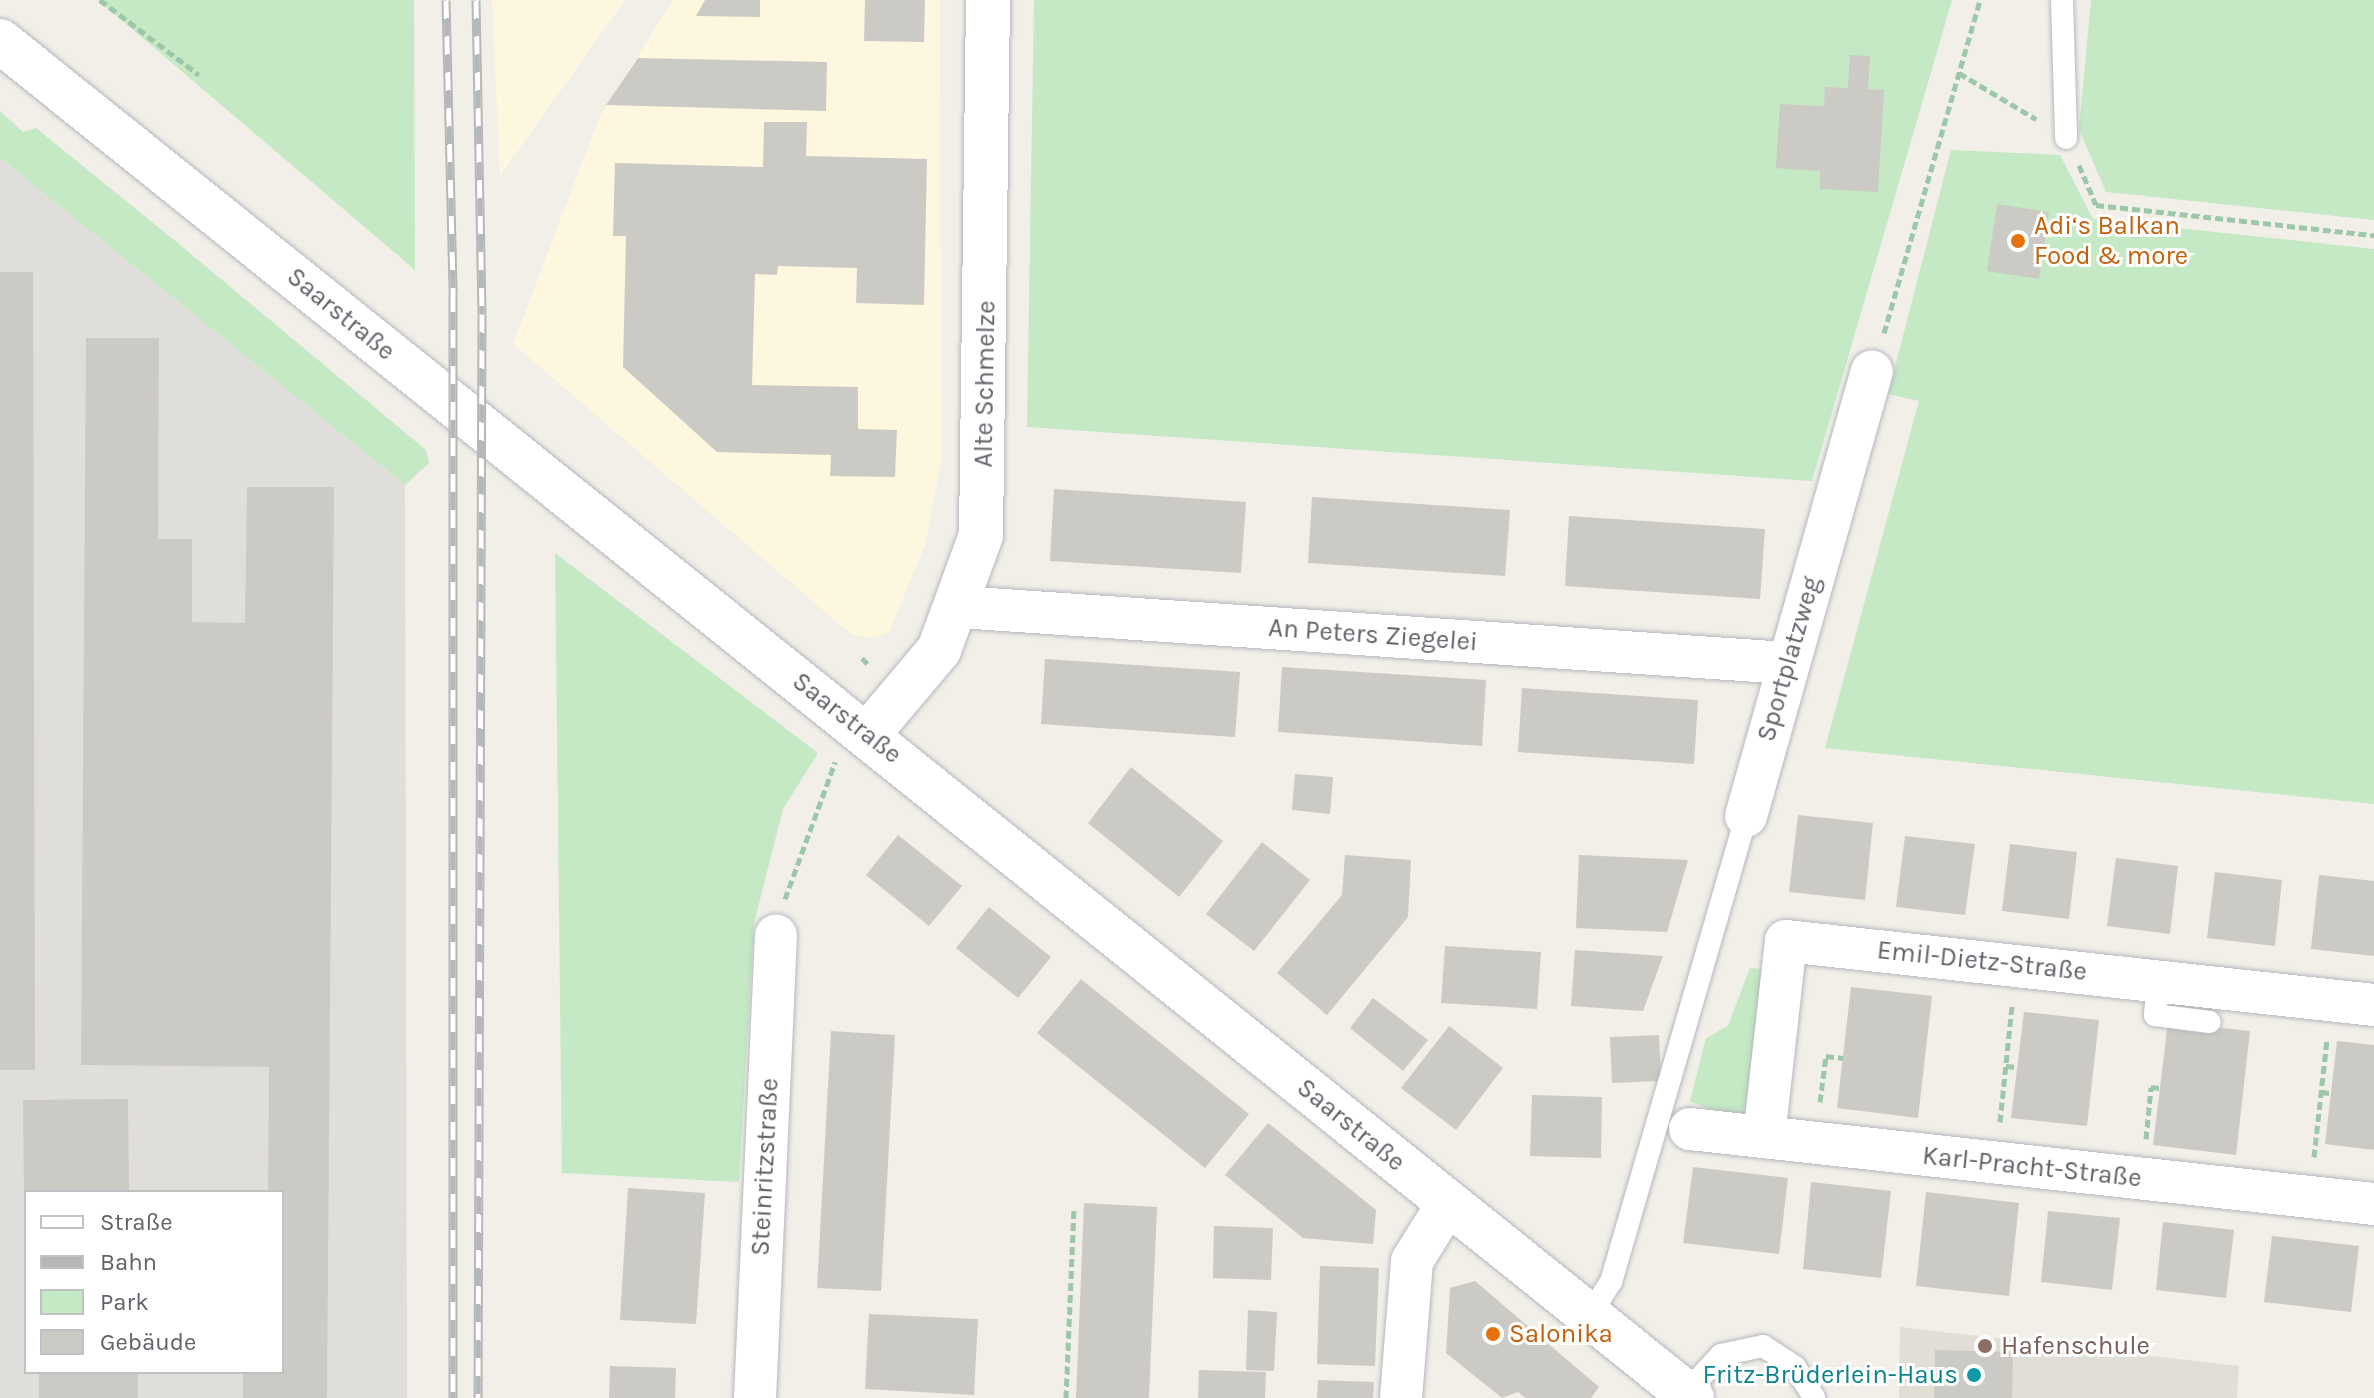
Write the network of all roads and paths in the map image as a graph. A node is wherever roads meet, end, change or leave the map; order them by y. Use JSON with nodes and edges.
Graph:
{"nodes":[{"id":1,"x":100,"y":0,"type":"edge"},
{"id":2,"x":988,"y":0,"type":"edge"},
{"id":3,"x":1980,"y":0,"type":"edge"},
{"id":4,"x":2062,"y":0,"type":"edge"},
{"id":5,"x":0,"y":41,"type":"edge"},
{"id":6,"x":1959,"y":73,"type":"junction"},
{"id":7,"x":199,"y":75,"type":"dead end"},
{"id":8,"x":2066,"y":138,"type":"junction"},
{"id":9,"x":2374,"y":235,"type":"edge"},
{"id":10,"x":1872,"y":372,"type":"joint"},
{"id":11,"x":959,"y":607,"type":"junction"},
{"id":12,"x":862,"y":658,"type":"dead end"},
{"id":13,"x":1787,"y":663,"type":"junction"},
{"id":14,"x":868,"y":664,"type":"dead end"},
{"id":15,"x":869,"y":733,"type":"junction"},
{"id":16,"x":835,"y":761,"type":"dead end"},
{"id":17,"x":1746,"y":816,"type":"joint"},
{"id":18,"x":776,"y":935,"type":"joint"},
{"id":19,"x":2017,"y":964,"type":"junction"},
{"id":20,"x":2158,"y":980,"type":"junction"},
{"id":21,"x":2331,"y":1000,"type":"junction"},
{"id":22,"x":2374,"y":1005,"type":"edge"},
{"id":23,"x":2210,"y":1022,"type":"dead end"},
{"id":24,"x":1843,"y":1058,"type":"dead end"},
{"id":25,"x":2006,"y":1066,"type":"junction"},
{"id":26,"x":2017,"y":1067,"type":"dead end"},
{"id":27,"x":2160,"y":1088,"type":"dead end"},
{"id":28,"x":2321,"y":1092,"type":"junction"},
{"id":29,"x":2331,"y":1093,"type":"dead end"},
{"id":30,"x":1690,"y":1129,"type":"dead end"},
{"id":31,"x":1764,"y":1137,"type":"junction"},
{"id":32,"x":1815,"y":1143,"type":"junction"},
{"id":33,"x":1996,"y":1163,"type":"junction"},
{"id":34,"x":2142,"y":1179,"type":"junction"},
{"id":35,"x":2309,"y":1198,"type":"junction"},
{"id":36,"x":1448,"y":1203,"type":"junction"},
{"id":37,"x":2374,"y":1204,"type":"edge"},
{"id":38,"x":1074,"y":1210,"type":"dead end"},
{"id":39,"x":1590,"y":1315,"type":"junction"},
{"id":40,"x":1689,"y":1395,"type":"edge"},
{"id":41,"x":755,"y":1398,"type":"edge"},
{"id":42,"x":1066,"y":1398,"type":"edge"},
{"id":43,"x":1401,"y":1398,"type":"edge"},
{"id":44,"x":1814,"y":1398,"type":"edge"}],
"edges":[{"from":1,"to":7,"type":"path"},
{"from":2,"to":11,"type":"main road","name":"Alte Schmelze"},
{"from":3,"to":6,"type":"path"},
{"from":4,"to":8,"type":"lane"},
{"from":5,"to":15,"type":"main road","name":"Saarstraße"},
{"from":6,"to":8,"type":"path"},
{"from":6,"to":10,"type":"path"},
{"from":8,"to":9,"type":"path"},
{"from":10,"to":13,"type":"street","name":"Sportplatzweg"},
{"from":11,"to":13,"type":"street","name":"An Peters Ziegelei"},
{"from":11,"to":15,"type":"main road","name":"Alte Schmelze"},
{"from":12,"to":14,"type":"path"},
{"from":13,"to":17,"type":"street","name":"Sportplatzweg"},
{"from":15,"to":36,"type":"main road","name":"Saarstraße"},
{"from":16,"to":18,"type":"path"},
{"from":17,"to":39,"type":"lane","name":"Sportplatzweg"},
{"from":18,"to":41,"type":"street","name":"Steinritzstraße"},
{"from":19,"to":20,"type":"street","name":"Emil-Dietz-Straße"},
{"from":19,"to":25,"type":"path"},
{"from":19,"to":31,"type":"street","name":"Emil-Dietz-Straße"},
{"from":20,"to":21,"type":"street","name":"Emil-Dietz-Straße"},
{"from":20,"to":23,"type":"lane"},
{"from":21,"to":22,"type":"street","name":"Emil-Dietz-Straße"},
{"from":21,"to":28,"type":"path"},
{"from":24,"to":32,"type":"path"},
{"from":25,"to":26,"type":"path"},
{"from":25,"to":33,"type":"path"},
{"from":27,"to":34,"type":"path"},
{"from":28,"to":29,"type":"path"},
{"from":28,"to":35,"type":"path"},
{"from":30,"to":31,"type":"street","name":"Karl-Pracht-Straße"},
{"from":31,"to":32,"type":"street","name":"Karl-Pracht-Straße"},
{"from":32,"to":33,"type":"street","name":"Karl-Pracht-Straße"},
{"from":33,"to":34,"type":"street","name":"Karl-Pracht-Straße"},
{"from":34,"to":35,"type":"street","name":"Karl-Pracht-Straße"},
{"from":35,"to":37,"type":"street","name":"Karl-Pracht-Straße"},
{"from":36,"to":39,"type":"main road","name":"Saarstraße"},
{"from":36,"to":43,"type":"street"},
{"from":38,"to":42,"type":"path"},
{"from":39,"to":40,"type":"main road","name":"Saarstraße"},
{"from":40,"to":44,"type":"lane"}]}
